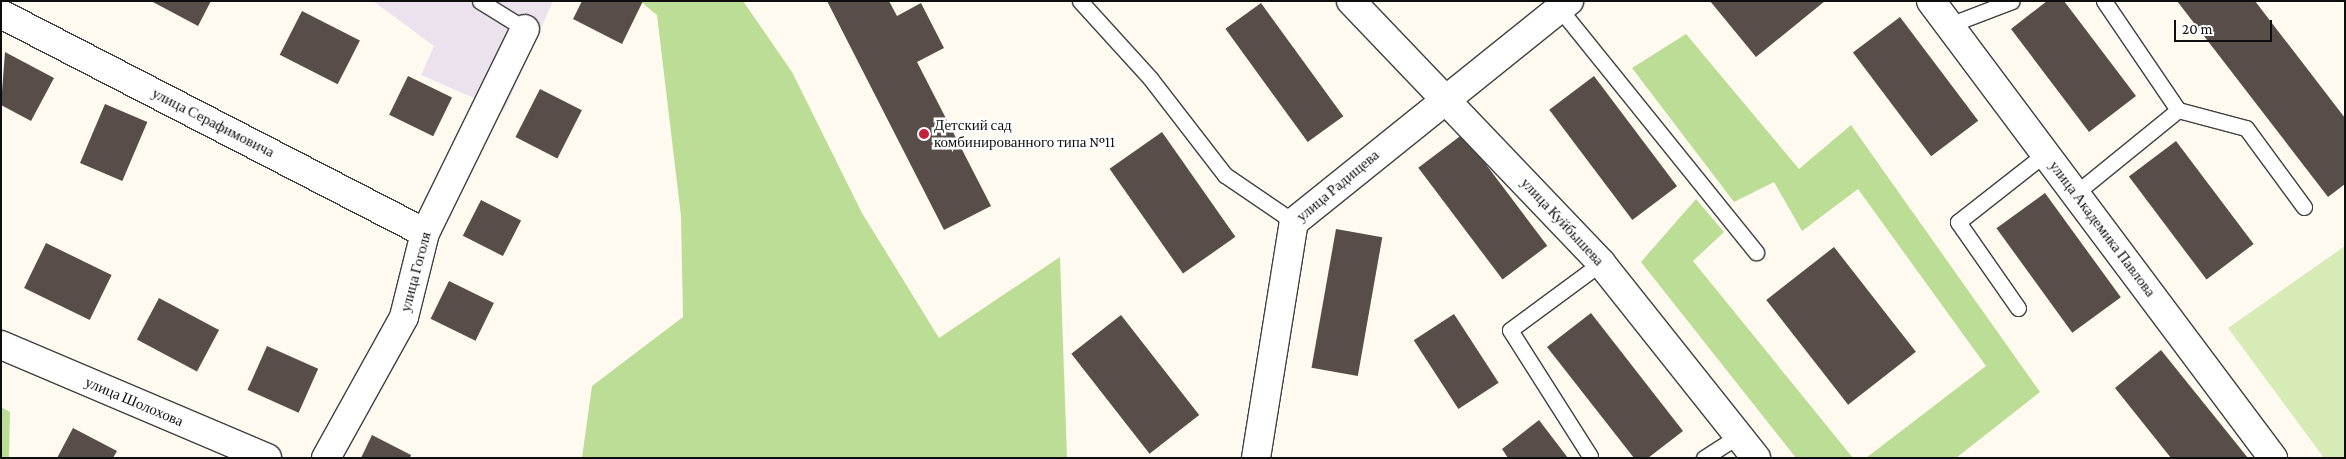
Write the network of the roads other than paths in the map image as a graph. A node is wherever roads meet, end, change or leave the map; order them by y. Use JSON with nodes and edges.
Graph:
{"nodes":[{"id":1,"x":480,"y":1,"type":"edge"},
{"id":2,"x":1080,"y":1,"type":"edge"},
{"id":3,"x":1352,"y":1,"type":"edge"},
{"id":4,"x":1931,"y":1,"type":"edge"},
{"id":5,"x":2012,"y":1,"type":"edge"},
{"id":6,"x":2104,"y":1,"type":"edge"},
{"id":7,"x":1564,"y":5,"type":"edge"},
{"id":8,"x":1,"y":14,"type":"edge"},
{"id":9,"x":1949,"y":25,"type":"junction"},
{"id":10,"x":525,"y":29,"type":"joint"},
{"id":11,"x":1447,"y":97,"type":"junction"},
{"id":12,"x":2178,"y":110,"type":"junction"},
{"id":13,"x":2046,"y":153,"type":"junction"},
{"id":14,"x":2083,"y":202,"type":"junction"},
{"id":15,"x":2304,"y":207,"type":"dead end"},
{"id":16,"x":1294,"y":222,"type":"junction"},
{"id":17,"x":425,"y":232,"type":"junction"},
{"id":18,"x":1756,"y":252,"type":"dead end"},
{"id":19,"x":1601,"y":263,"type":"junction"},
{"id":20,"x":2018,"y":308,"type":"dead end"},
{"id":21,"x":1,"y":345,"type":"edge"},
{"id":22,"x":1738,"y":436,"type":"junction"},
{"id":23,"x":1590,"y":456,"type":"dead end"},
{"id":24,"x":268,"y":458,"type":"edge"},
{"id":25,"x":326,"y":458,"type":"edge"},
{"id":26,"x":1256,"y":458,"type":"edge"},
{"id":27,"x":1704,"y":458,"type":"edge"},
{"id":28,"x":1756,"y":458,"type":"edge"},
{"id":29,"x":2273,"y":458,"type":"edge"}],
"edges":[{"from":1,"to":10,"type":"lane"},
{"from":2,"to":16,"type":"lane"},
{"from":3,"to":11,"type":"street","name":"улица Куйбышева"},
{"from":4,"to":9,"type":"street","name":"улица Академика Павлова"},
{"from":5,"to":9,"type":"lane"},
{"from":6,"to":12,"type":"lane"},
{"from":7,"to":11,"type":"street","name":"улица Радищева"},
{"from":7,"to":18,"type":"lane"},
{"from":8,"to":17,"type":"street","name":"улица Серафимовича"},
{"from":9,"to":13,"type":"street","name":"улица Академика Павлова"},
{"from":10,"to":17,"type":"street","name":"улица Гоголя"},
{"from":11,"to":16,"type":"street","name":"улица Радищева"},
{"from":11,"to":19,"type":"street","name":"улица Куйбышева"},
{"from":12,"to":14,"type":"lane"},
{"from":12,"to":15,"type":"lane"},
{"from":13,"to":14,"type":"street","name":"улица Академика Павлова"},
{"from":13,"to":20,"type":"lane"},
{"from":14,"to":29,"type":"street","name":"улица Академика Павлова"},
{"from":16,"to":26,"type":"street","name":"улица Радищева"},
{"from":17,"to":25,"type":"street","name":"улица Гоголя"},
{"from":19,"to":22,"type":"street","name":"улица Куйбышева"},
{"from":19,"to":23,"type":"lane"},
{"from":21,"to":24,"type":"street","name":"улица Шолохова"},
{"from":22,"to":27,"type":"lane"},
{"from":22,"to":28,"type":"street","name":"улица Куйбышева"}]}
